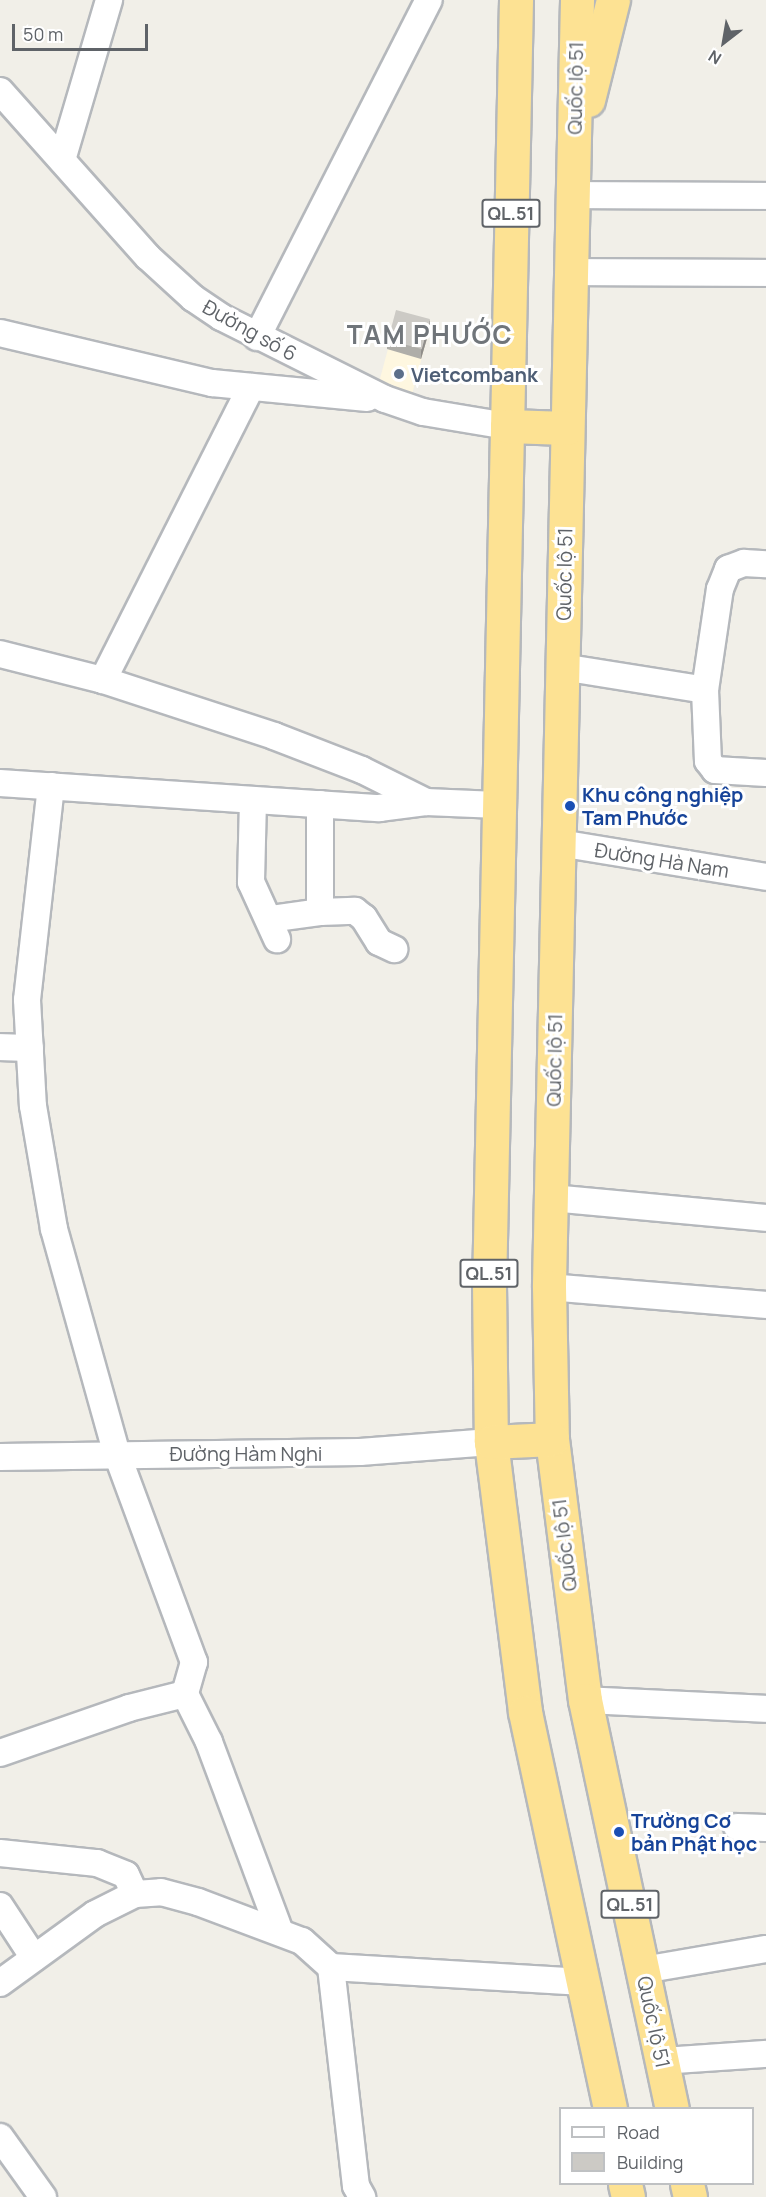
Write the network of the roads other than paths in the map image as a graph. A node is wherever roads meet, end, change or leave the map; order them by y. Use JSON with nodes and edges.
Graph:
{"nodes":[{"id":1,"x":109,"y":0,"type":"edge"},
{"id":2,"x":429,"y":0,"type":"edge"},
{"id":3,"x":516,"y":0,"type":"edge"},
{"id":4,"x":577,"y":0,"type":"edge"},
{"id":5,"x":613,"y":0,"type":"edge"},
{"id":6,"x":0,"y":91,"type":"edge"},
{"id":7,"x":62,"y":160,"type":"junction"},
{"id":8,"x":573,"y":160,"type":"junction"},
{"id":9,"x":572,"y":195,"type":"junction"},
{"id":10,"x":766,"y":196,"type":"edge"},
{"id":11,"x":571,"y":272,"type":"junction"},
{"id":12,"x":766,"y":273,"type":"edge"},
{"id":13,"x":0,"y":333,"type":"edge"},
{"id":14,"x":257,"y":337,"type":"junction"},
{"id":15,"x":251,"y":387,"type":"junction"},
{"id":16,"x":385,"y":399,"type":"junction"},
{"id":17,"x":507,"y":426,"type":"junction"},
{"id":18,"x":567,"y":428,"type":"junction"},
{"id":19,"x":766,"y":564,"type":"edge"},
{"id":20,"x":0,"y":654,"type":"edge"},
{"id":21,"x":562,"y":667,"type":"junction"},
{"id":22,"x":103,"y":680,"type":"junction"},
{"id":23,"x":705,"y":690,"type":"junction"},
{"id":24,"x":766,"y":773,"type":"edge"},
{"id":25,"x":0,"y":783,"type":"edge"},
{"id":26,"x":51,"y":786,"type":"junction"},
{"id":27,"x":253,"y":800,"type":"junction"},
{"id":28,"x":426,"y":802,"type":"junction"},
{"id":29,"x":320,"y":804,"type":"junction"},
{"id":30,"x":498,"y":805,"type":"junction"},
{"id":31,"x":559,"y":843,"type":"junction"},
{"id":32,"x":766,"y":877,"type":"edge"},
{"id":33,"x":320,"y":912,"type":"junction"},
{"id":34,"x":394,"y":949,"type":"dead end"},
{"id":35,"x":0,"y":1047,"type":"edge"},
{"id":36,"x":30,"y":1048,"type":"junction"},
{"id":37,"x":551,"y":1198,"type":"junction"},
{"id":38,"x":766,"y":1218,"type":"edge"},
{"id":39,"x":549,"y":1287,"type":"junction"},
{"id":40,"x":766,"y":1305,"type":"edge"},
{"id":41,"x":552,"y":1439,"type":"junction"},
{"id":42,"x":491,"y":1442,"type":"junction"},
{"id":43,"x":117,"y":1454,"type":"junction"},
{"id":44,"x":0,"y":1457,"type":"edge"},
{"id":45,"x":185,"y":1694,"type":"junction"},
{"id":46,"x":585,"y":1700,"type":"junction"},
{"id":47,"x":766,"y":1709,"type":"edge"},
{"id":48,"x":0,"y":1753,"type":"edge"},
{"id":49,"x":737,"y":1827,"type":"dead end"},
{"id":50,"x":766,"y":1828,"type":"edge"},
{"id":51,"x":0,"y":1853,"type":"edge"},
{"id":52,"x":135,"y":1894,"type":"junction"},
{"id":53,"x":0,"y":1906,"type":"edge"},
{"id":54,"x":279,"y":1929,"type":"junction"},
{"id":55,"x":766,"y":1949,"type":"edge"},
{"id":56,"x":34,"y":1958,"type":"junction"},
{"id":57,"x":331,"y":1967,"type":"junction"},
{"id":58,"x":643,"y":1970,"type":"junction"},
{"id":59,"x":584,"y":1982,"type":"junction"},
{"id":60,"x":0,"y":1983,"type":"edge"},
{"id":61,"x":766,"y":2054,"type":"edge"},
{"id":62,"x":662,"y":2061,"type":"junction"},
{"id":63,"x":610,"y":2107,"type":"edge"},
{"id":64,"x":672,"y":2107,"type":"edge"},
{"id":65,"x":0,"y":2137,"type":"edge"},
{"id":66,"x":352,"y":2193,"type":"edge"},
{"id":67,"x":43,"y":2197,"type":"edge"}],
"edges":[{"from":1,"to":7,"type":"street"},
{"from":2,"to":14,"type":"street"},
{"from":3,"to":17,"type":"highway","number":"QL.51"},
{"from":4,"to":8,"type":"highway","name":"Quốc lộ 51","number":"QL.51"},
{"from":5,"to":8,"type":"highway","number":"QL.51"},
{"from":6,"to":7,"type":"street","name":"Đường số 6"},
{"from":7,"to":14,"type":"street","name":"Đường số 6"},
{"from":8,"to":9,"type":"highway","name":"Quốc lộ 51","number":"QL.51"},
{"from":9,"to":10,"type":"street"},
{"from":9,"to":11,"type":"highway","name":"Quốc lộ 51","number":"QL.51"},
{"from":11,"to":12,"type":"street"},
{"from":11,"to":18,"type":"highway","name":"Quốc lộ 51","number":"QL.51"},
{"from":13,"to":15,"type":"street"},
{"from":14,"to":16,"type":"street","name":"Đường số 6"},
{"from":15,"to":16,"type":"street"},
{"from":15,"to":22,"type":"street"},
{"from":16,"to":17,"type":"street","name":"Đường số 6"},
{"from":17,"to":18,"type":"highway"},
{"from":17,"to":30,"type":"highway","number":"QL.51"},
{"from":18,"to":21,"type":"highway","name":"Quốc lộ 51","number":"QL.51"},
{"from":19,"to":23,"type":"street"},
{"from":20,"to":22,"type":"street"},
{"from":21,"to":23,"type":"street"},
{"from":21,"to":31,"type":"highway","name":"Quốc lộ 51","number":"QL.51"},
{"from":22,"to":28,"type":"street"},
{"from":23,"to":24,"type":"street"},
{"from":25,"to":26,"type":"street"},
{"from":26,"to":27,"type":"street"},
{"from":26,"to":36,"type":"street"},
{"from":27,"to":29,"type":"street"},
{"from":27,"to":33,"type":"street"},
{"from":28,"to":29,"type":"street"},
{"from":28,"to":30,"type":"street"},
{"from":29,"to":33,"type":"street"},
{"from":30,"to":42,"type":"highway","number":"QL.51"},
{"from":31,"to":32,"type":"street","name":"Đường Hà Nam"},
{"from":31,"to":37,"type":"highway","name":"Quốc lộ 51","number":"QL.51"},
{"from":33,"to":34,"type":"street"},
{"from":35,"to":36,"type":"street"},
{"from":36,"to":43,"type":"street"},
{"from":37,"to":38,"type":"street"},
{"from":37,"to":39,"type":"highway","name":"Quốc lộ 51","number":"QL.51"},
{"from":39,"to":40,"type":"street"},
{"from":39,"to":41,"type":"highway","name":"Quốc lộ 51","number":"QL.51"},
{"from":41,"to":42,"type":"highway"},
{"from":41,"to":46,"type":"highway","name":"Quốc lộ 51","number":"QL.51"},
{"from":42,"to":43,"type":"street","name":"Đường Hàm Nghi"},
{"from":42,"to":59,"type":"highway","number":"QL.51"},
{"from":43,"to":44,"type":"street","name":"Đường Hàm Nghi"},
{"from":43,"to":45,"type":"street"},
{"from":45,"to":48,"type":"street"},
{"from":45,"to":54,"type":"street"},
{"from":46,"to":47,"type":"street"},
{"from":46,"to":58,"type":"highway","name":"Quốc lộ 51","number":"QL.51"},
{"from":49,"to":50,"type":"street"},
{"from":51,"to":52,"type":"street"},
{"from":52,"to":54,"type":"street"},
{"from":52,"to":56,"type":"street"},
{"from":53,"to":56,"type":"street"},
{"from":54,"to":57,"type":"street"},
{"from":55,"to":58,"type":"street"},
{"from":56,"to":60,"type":"street"},
{"from":57,"to":59,"type":"street"},
{"from":57,"to":66,"type":"street"},
{"from":58,"to":62,"type":"highway","name":"Quốc lộ 51","number":"QL.51"},
{"from":59,"to":63,"type":"highway","number":"QL.51"},
{"from":61,"to":62,"type":"street"},
{"from":62,"to":64,"type":"highway","name":"Quốc lộ 51","number":"QL.51"},
{"from":65,"to":67,"type":"street"}]}
